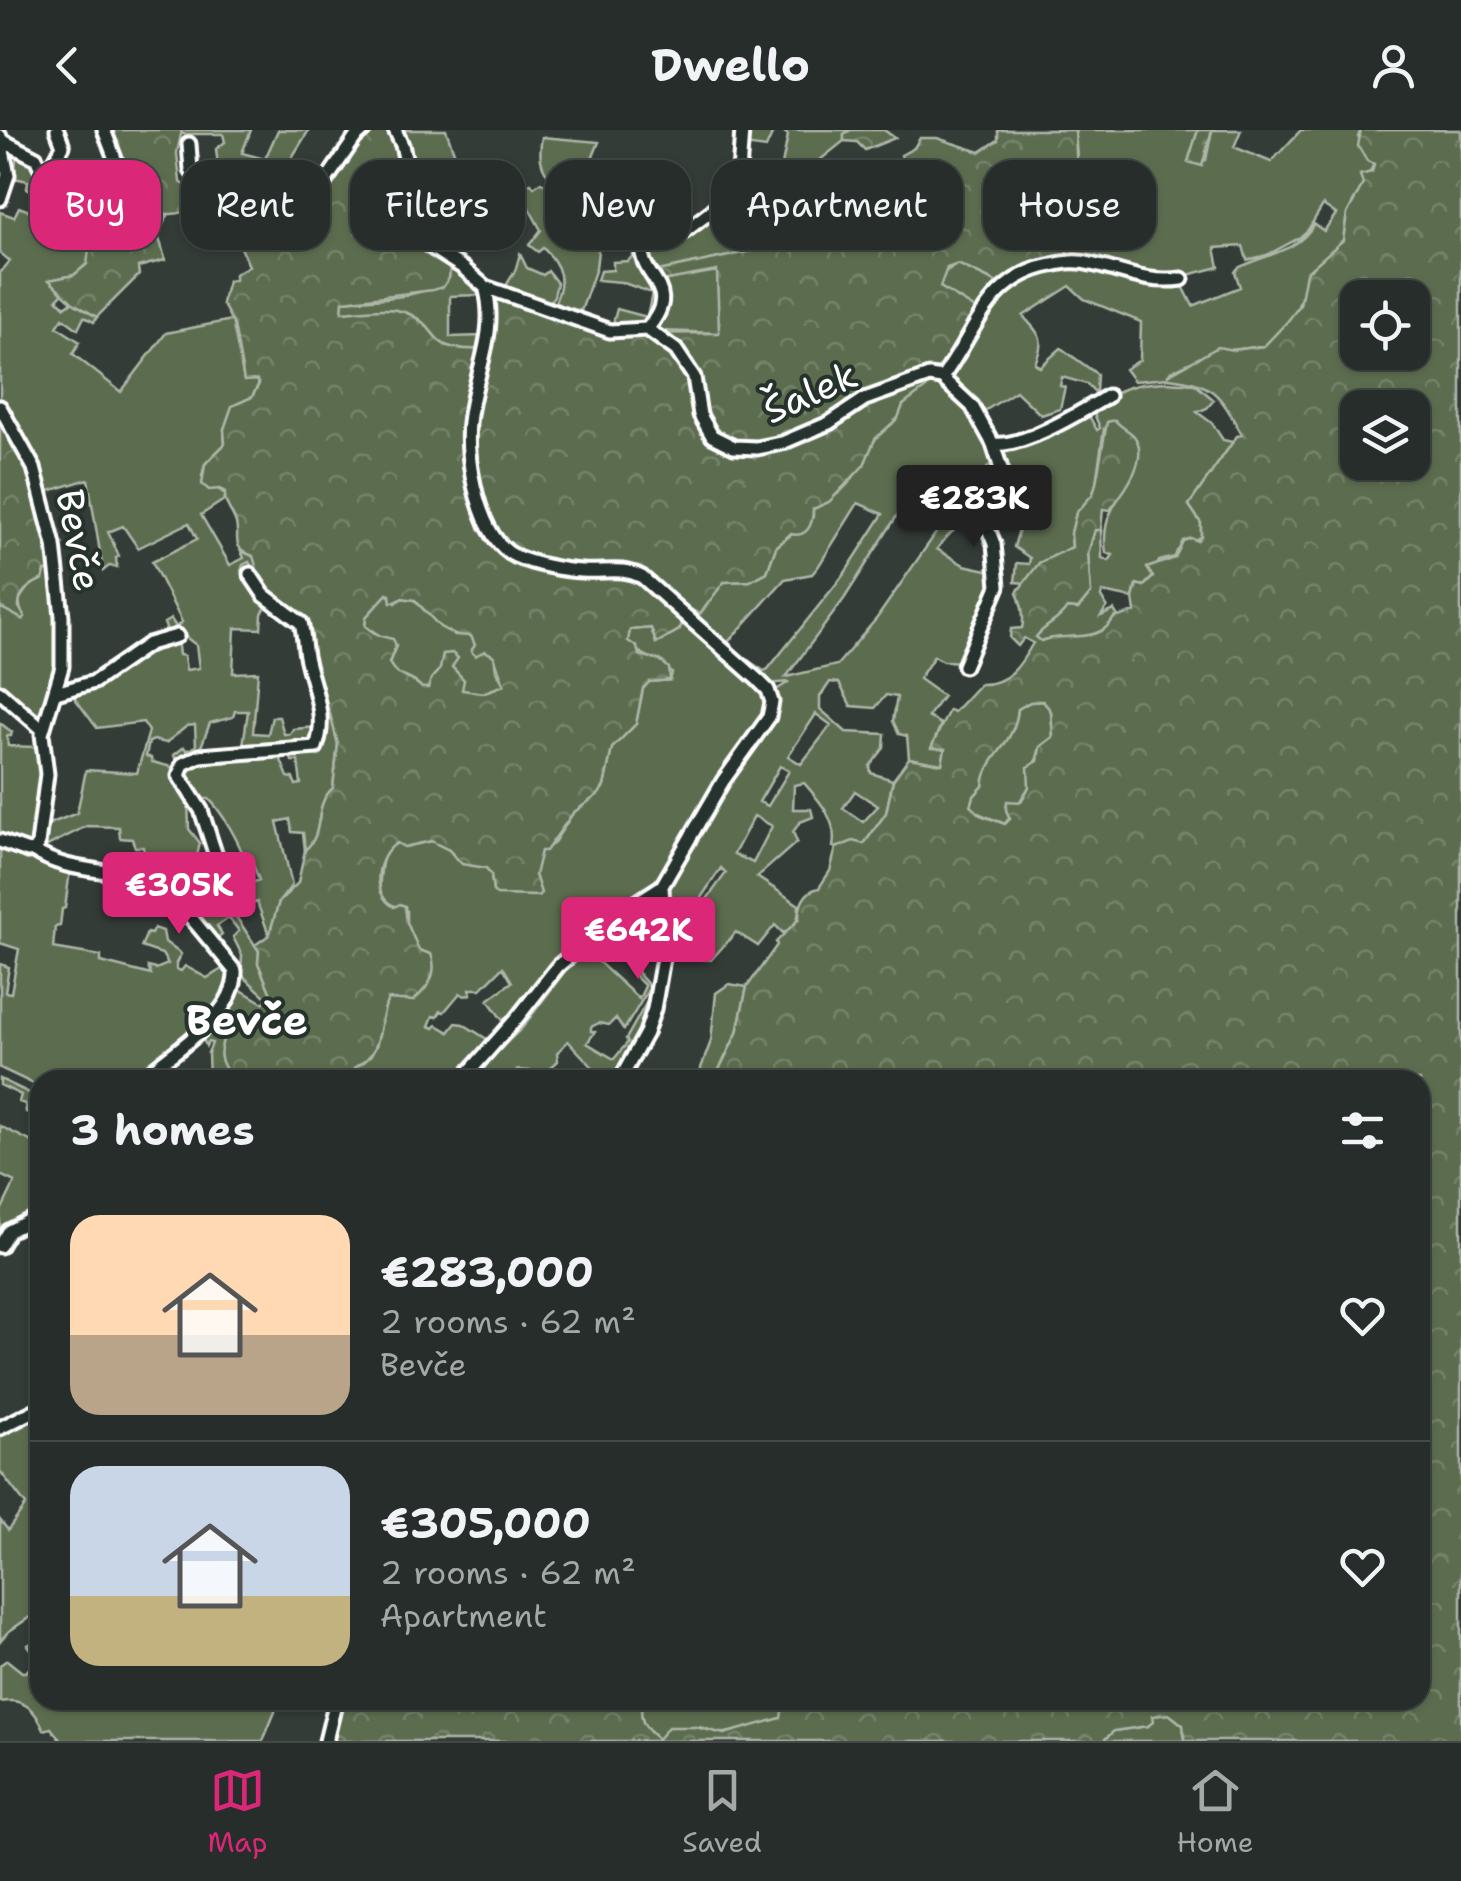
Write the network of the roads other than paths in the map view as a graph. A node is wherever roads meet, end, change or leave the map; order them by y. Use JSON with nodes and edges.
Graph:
{"nodes":[{"id":1,"x":57,"y":130,"type":"edge"},
{"id":2,"x":104,"y":130,"type":"edge"},
{"id":3,"x":364,"y":130,"type":"edge"},
{"id":4,"x":395,"y":130,"type":"edge"},
{"id":5,"x":742,"y":130,"type":"edge"},
{"id":6,"x":1,"y":138,"type":"edge"},
{"id":7,"x":189,"y":144,"type":"dead end"},
{"id":8,"x":37,"y":160,"type":"edge"},
{"id":9,"x":55,"y":160,"type":"edge"},
{"id":10,"x":115,"y":160,"type":"edge"},
{"id":11,"x":190,"y":160,"type":"edge"},
{"id":12,"x":330,"y":175,"type":"edge"},
{"id":13,"x":0,"y":199,"type":"edge"},
{"id":14,"x":1182,"y":279,"type":"dead end"},
{"id":15,"x":485,"y":287,"type":"junction"},
{"id":16,"x":647,"y":329,"type":"junction"},
{"id":17,"x":942,"y":378,"type":"junction"},
{"id":18,"x":1108,"y":396,"type":"dead end"},
{"id":19,"x":0,"y":406,"type":"edge"},
{"id":20,"x":993,"y":444,"type":"junction"},
{"id":21,"x":250,"y":574,"type":"dead end"},
{"id":22,"x":177,"y":636,"type":"dead end"},
{"id":23,"x":964,"y":666,"type":"dead end"},
{"id":24,"x":0,"y":692,"type":"edge"},
{"id":25,"x":56,"y":692,"type":"junction"},
{"id":26,"x":43,"y":730,"type":"junction"},
{"id":27,"x":0,"y":840,"type":"edge"},
{"id":28,"x":33,"y":850,"type":"junction"},
{"id":29,"x":662,"y":886,"type":"junction"},
{"id":30,"x":176,"y":899,"type":"junction"},
{"id":31,"x":154,"y":1070,"type":"edge"},
{"id":32,"x":471,"y":1070,"type":"edge"},
{"id":33,"x":626,"y":1070,"type":"edge"},
{"id":34,"x":30,"y":1220,"type":"edge"},
{"id":35,"x":0,"y":1246,"type":"edge"},
{"id":36,"x":30,"y":1413,"type":"edge"},
{"id":37,"x":0,"y":1428,"type":"edge"},
{"id":38,"x":334,"y":1710,"type":"edge"},
{"id":39,"x":326,"y":1741,"type":"edge"}],
"edges":[{"from":1,"to":9,"type":"street"},
{"from":2,"to":10,"type":"street"},
{"from":3,"to":12,"type":"street"},
{"from":4,"to":15,"type":"street"},
{"from":5,"to":16,"type":"street"},
{"from":6,"to":8,"type":"street"},
{"from":6,"to":13,"type":"street"},
{"from":7,"to":11,"type":"street"},
{"from":14,"to":17,"type":"street"},
{"from":15,"to":16,"type":"street"},
{"from":15,"to":29,"type":"street"},
{"from":16,"to":17,"type":"street","name":"Šalek"},
{"from":17,"to":20,"type":"street"},
{"from":18,"to":20,"type":"street"},
{"from":19,"to":25,"type":"street","name":"Bevče"},
{"from":20,"to":23,"type":"street"},
{"from":21,"to":30,"type":"street"},
{"from":22,"to":25,"type":"street"},
{"from":24,"to":26,"type":"street"},
{"from":25,"to":26,"type":"street","name":"Bevče"},
{"from":26,"to":28,"type":"street","name":"Bevče"},
{"from":27,"to":28,"type":"street"},
{"from":28,"to":30,"type":"street"},
{"from":29,"to":32,"type":"street"},
{"from":29,"to":33,"type":"street"},
{"from":30,"to":31,"type":"street"},
{"from":34,"to":35,"type":"street"},
{"from":36,"to":37,"type":"street"},
{"from":38,"to":39,"type":"street"}]}
